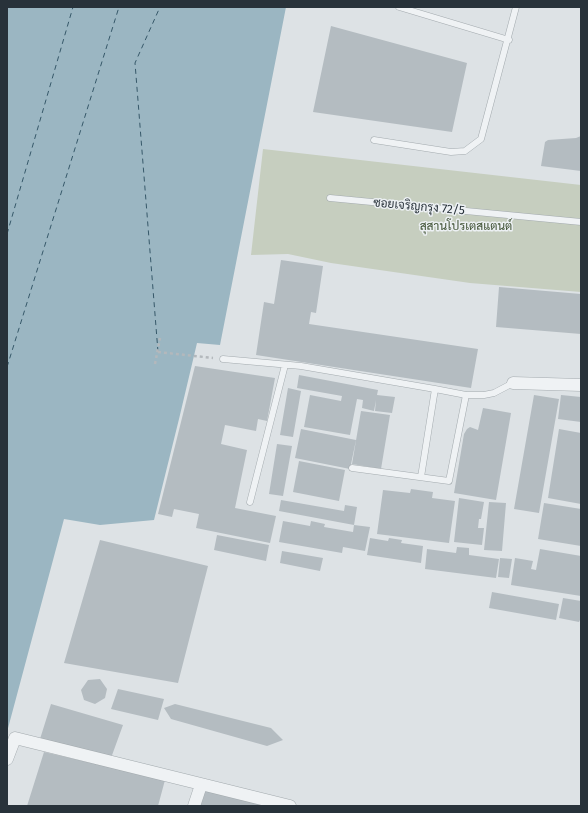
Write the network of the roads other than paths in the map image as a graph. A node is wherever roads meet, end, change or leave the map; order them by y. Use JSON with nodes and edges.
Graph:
{"nodes":[{"id":1,"x":400,"y":7,"type":"edge"},
{"id":2,"x":516,"y":7,"type":"edge"},
{"id":3,"x":508,"y":40,"type":"junction"},
{"id":4,"x":374,"y":140,"type":"dead end"},
{"id":5,"x":330,"y":198,"type":"dead end"},
{"id":6,"x":581,"y":222,"type":"edge"},
{"id":7,"x":224,"y":359,"type":"road end"},
{"id":8,"x":285,"y":365,"type":"junction"},
{"id":9,"x":513,"y":383,"type":"joint"},
{"id":10,"x":581,"y":385,"type":"edge"},
{"id":11,"x":435,"y":388,"type":"junction"},
{"id":12,"x":466,"y":395,"type":"junction"},
{"id":13,"x":352,"y":468,"type":"dead end"},
{"id":14,"x":421,"y":476,"type":"junction"},
{"id":15,"x":250,"y":502,"type":"dead end"},
{"id":16,"x":7,"y":758,"type":"edge"},
{"id":17,"x":201,"y":785,"type":"junction"},
{"id":18,"x":194,"y":806,"type":"edge"},
{"id":19,"x":289,"y":806,"type":"edge"}],
"edges":[{"from":1,"to":3,"type":"lane"},
{"from":2,"to":3,"type":"lane"},
{"from":3,"to":4,"type":"lane"},
{"from":5,"to":6,"type":"lane","name":"ซอยเจริญกรุง 72/5"},
{"from":7,"to":8,"type":"lane"},
{"from":8,"to":11,"type":"lane"},
{"from":8,"to":15,"type":"lane"},
{"from":9,"to":10,"type":"street"},
{"from":9,"to":12,"type":"lane"},
{"from":11,"to":12,"type":"lane"},
{"from":11,"to":14,"type":"lane"},
{"from":12,"to":14,"type":"lane"},
{"from":13,"to":14,"type":"lane"},
{"from":16,"to":17,"type":"street"},
{"from":17,"to":18,"type":"street"},
{"from":17,"to":19,"type":"street"}]}
